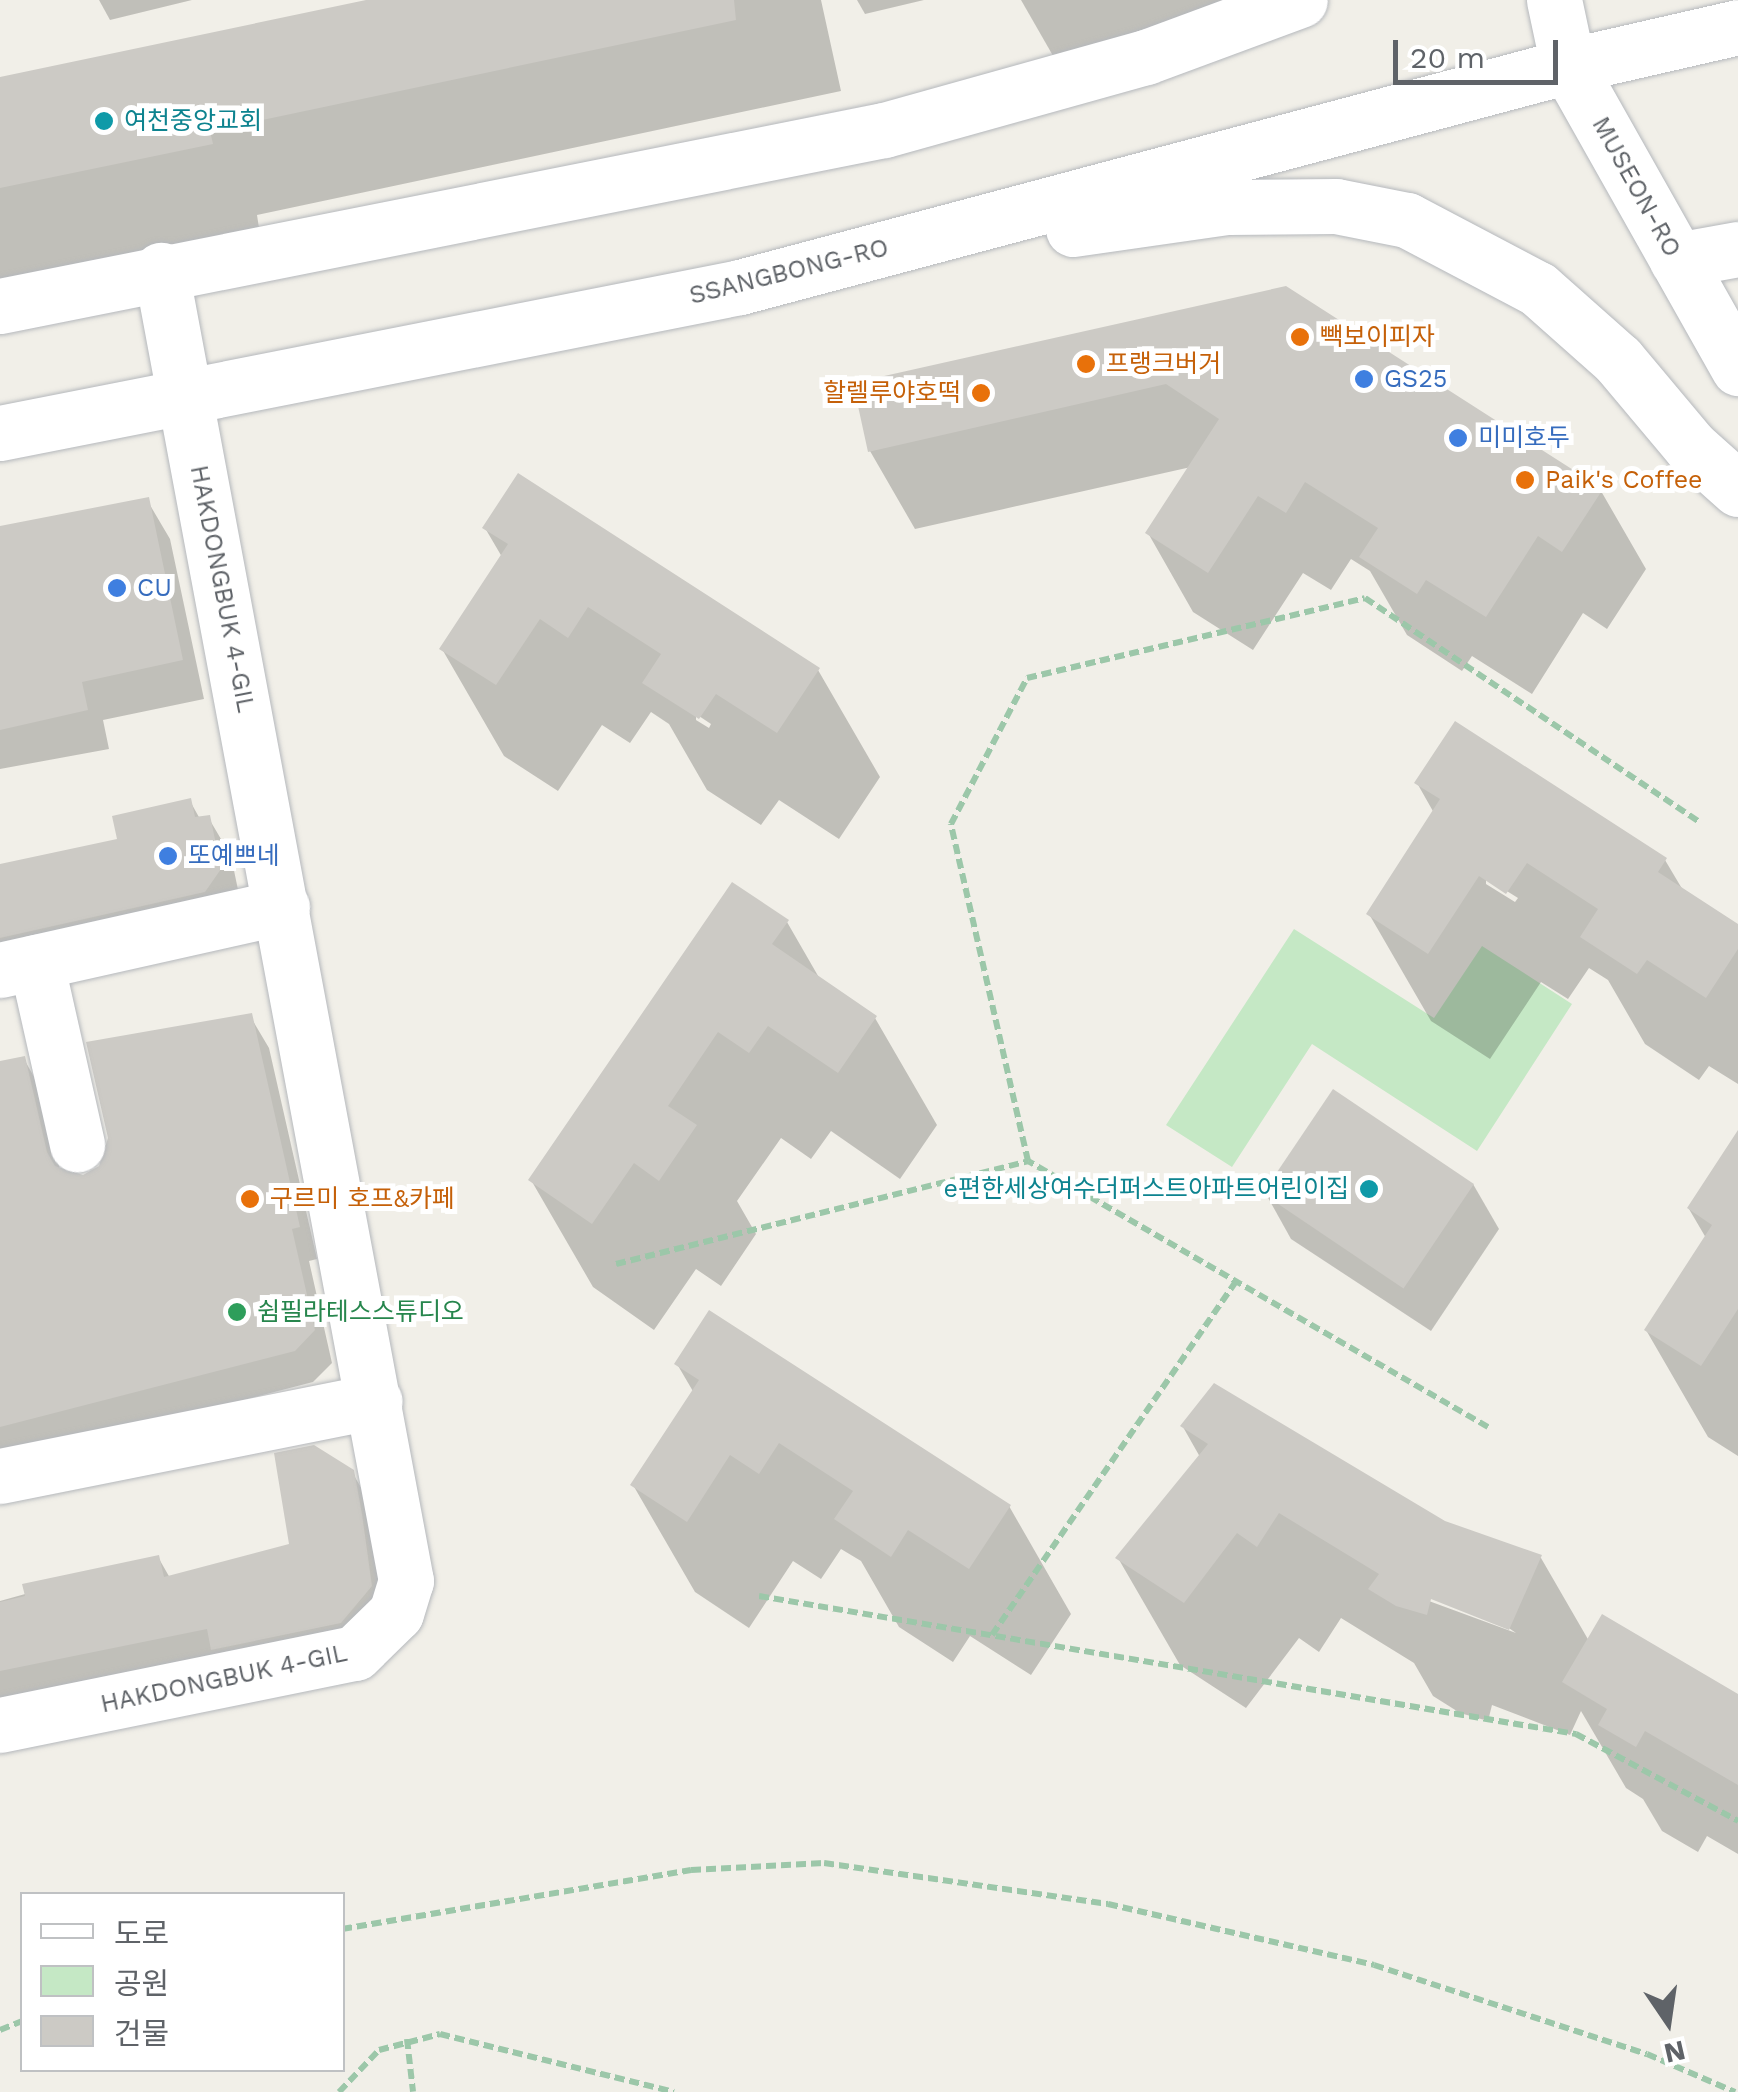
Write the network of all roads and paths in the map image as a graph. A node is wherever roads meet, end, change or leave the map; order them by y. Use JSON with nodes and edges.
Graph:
{"nodes":[{"id":1,"x":1300,"y":0,"type":"edge"},
{"id":2,"x":1554,"y":0,"type":"edge"},
{"id":3,"x":1738,"y":27,"type":"edge"},
{"id":4,"x":1568,"y":66,"type":"junction"},
{"id":5,"x":1738,"y":249,"type":"edge"},
{"id":6,"x":1677,"y":260,"type":"junction"},
{"id":7,"x":161,"y":270,"type":"junction"},
{"id":8,"x":740,"y":287,"type":"junction"},
{"id":9,"x":0,"y":306,"type":"edge"},
{"id":10,"x":1738,"y":368,"type":"edge"},
{"id":11,"x":186,"y":395,"type":"junction"},
{"id":12,"x":0,"y":433,"type":"edge"},
{"id":13,"x":1738,"y":488,"type":"edge"},
{"id":14,"x":1700,"y":822,"type":"dead end"},
{"id":15,"x":282,"y":907,"type":"junction"},
{"id":16,"x":18,"y":966,"type":"edge"},
{"id":17,"x":77,"y":1144,"type":"dead end"},
{"id":18,"x":1028,"y":1161,"type":"junction"},
{"id":19,"x":616,"y":1264,"type":"dead end"},
{"id":20,"x":1237,"y":1280,"type":"junction"},
{"id":21,"x":375,"y":1401,"type":"junction"},
{"id":22,"x":1488,"y":1427,"type":"dead end"},
{"id":23,"x":0,"y":1476,"type":"edge"},
{"id":24,"x":759,"y":1596,"type":"dead end"},
{"id":25,"x":992,"y":1635,"type":"junction"},
{"id":26,"x":0,"y":1725,"type":"edge"},
{"id":27,"x":1738,"y":1821,"type":"edge"},
{"id":28,"x":345,"y":1928,"type":"edge"},
{"id":29,"x":407,"y":2039,"type":"junction"},
{"id":30,"x":339,"y":2092,"type":"edge"},
{"id":31,"x":413,"y":2092,"type":"edge"},
{"id":32,"x":674,"y":2092,"type":"edge"},
{"id":33,"x":1735,"y":2092,"type":"edge"}],
"edges":[{"from":1,"to":7,"type":"street"},
{"from":2,"to":4,"type":"street","name":"MUSEON-RO"},
{"from":3,"to":4,"type":"street","name":"SSANGBONG-RO"},
{"from":4,"to":6,"type":"street","name":"MUSEON-RO"},
{"from":4,"to":8,"type":"street","name":"SSANGBONG-RO"},
{"from":5,"to":6,"type":"street"},
{"from":6,"to":10,"type":"street","name":"MUSEON-RO"},
{"from":7,"to":9,"type":"street"},
{"from":7,"to":11,"type":"street","name":"HAKDONGBUK 4-GIL"},
{"from":8,"to":11,"type":"street","name":"SSANGBONG-RO"},
{"from":8,"to":13,"type":"street"},
{"from":11,"to":12,"type":"street","name":"SSANGBONG-RO"},
{"from":11,"to":15,"type":"street","name":"HAKDONGBUK 4-GIL"},
{"from":14,"to":18,"type":"path"},
{"from":15,"to":16,"type":"street"},
{"from":15,"to":21,"type":"street","name":"HAKDONGBUK 4-GIL"},
{"from":16,"to":17,"type":"street"},
{"from":18,"to":19,"type":"path"},
{"from":18,"to":20,"type":"path"},
{"from":20,"to":22,"type":"path"},
{"from":20,"to":25,"type":"path"},
{"from":21,"to":23,"type":"street"},
{"from":21,"to":26,"type":"street","name":"HAKDONGBUK 4-GIL"},
{"from":24,"to":25,"type":"path"},
{"from":25,"to":27,"type":"path"},
{"from":28,"to":33,"type":"path"},
{"from":29,"to":30,"type":"path"},
{"from":29,"to":31,"type":"path"},
{"from":29,"to":32,"type":"path"}]}
